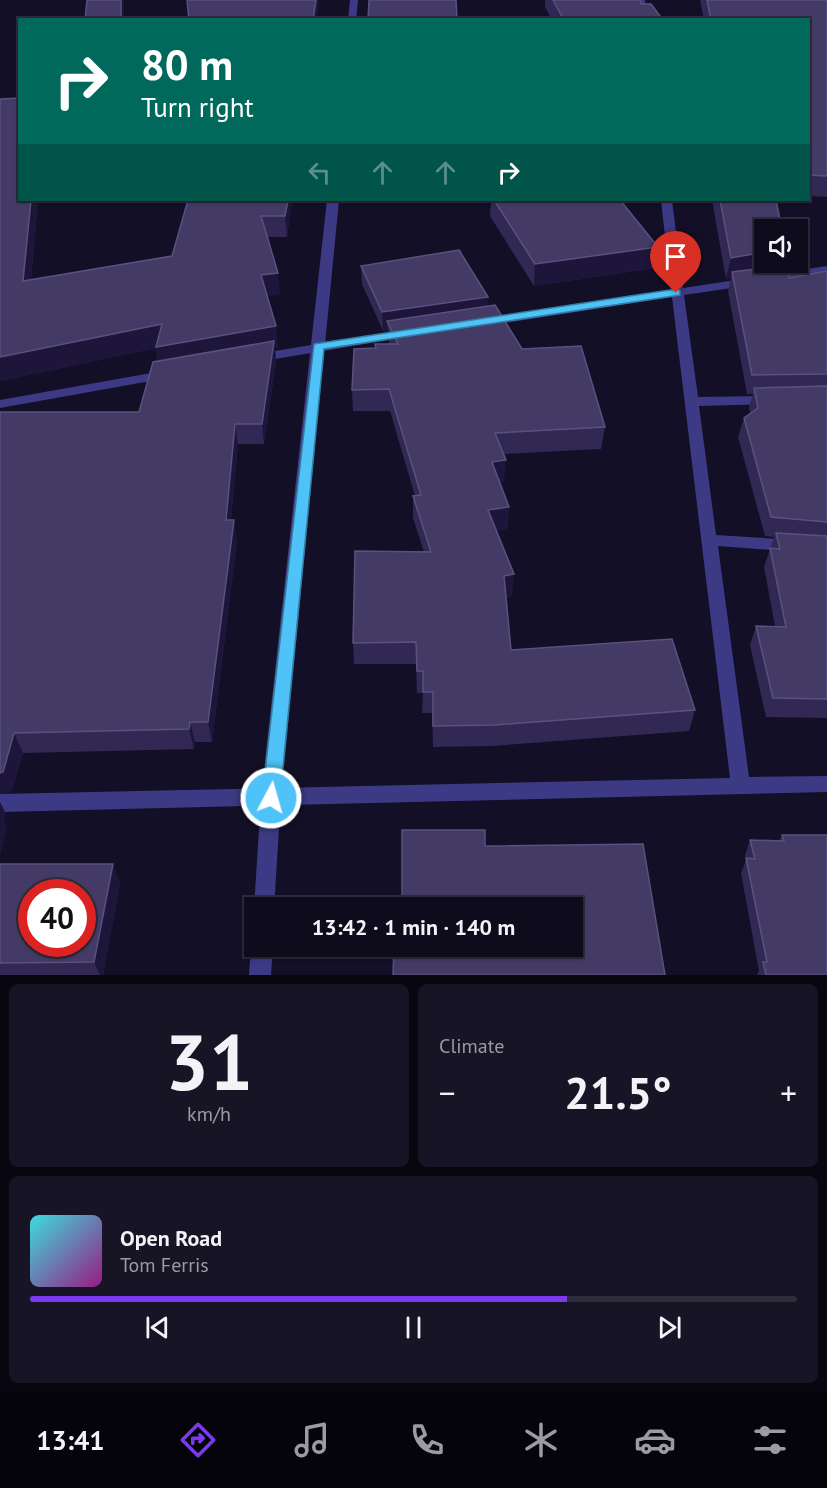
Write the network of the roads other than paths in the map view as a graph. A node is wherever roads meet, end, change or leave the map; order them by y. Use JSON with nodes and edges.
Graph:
{"nodes":[{"id":1,"x":354,"y":0,"type":"edge"},
{"id":2,"x":641,"y":0,"type":"edge"},
{"id":3,"x":352,"y":18,"type":"edge"},
{"id":4,"x":644,"y":18,"type":"edge"},
{"id":5,"x":333,"y":201,"type":"edge"},
{"id":6,"x":666,"y":201,"type":"edge"},
{"id":7,"x":827,"y":270,"type":"edge"},
{"id":8,"x":676,"y":293,"type":"junction"},
{"id":9,"x":469,"y":324,"type":"edge"},
{"id":10,"x":422,"y":331,"type":"edge"},
{"id":11,"x":318,"y":347,"type":"junction"},
{"id":12,"x":248,"y":360,"type":"edge"},
{"id":13,"x":177,"y":372,"type":"edge"},
{"id":14,"x":782,"y":400,"type":"edge"},
{"id":15,"x":693,"y":402,"type":"junction"},
{"id":16,"x":0,"y":404,"type":"edge"},
{"id":17,"x":710,"y":540,"type":"junction"},
{"id":18,"x":827,"y":548,"type":"edge"},
{"id":19,"x":827,"y":784,"type":"edge"},
{"id":20,"x":740,"y":785,"type":"junction"},
{"id":21,"x":271,"y":798,"type":"junction"},
{"id":22,"x":0,"y":803,"type":"edge"},
{"id":23,"x":265,"y":897,"type":"edge"},
{"id":24,"x":261,"y":957,"type":"edge"},
{"id":25,"x":260,"y":975,"type":"edge"}],
"edges":[{"from":1,"to":3,"type":"street"},
{"from":2,"to":4,"type":"street"},
{"from":5,"to":11,"type":"street"},
{"from":6,"to":8,"type":"street"},
{"from":7,"to":8,"type":"street"},
{"from":8,"to":9,"type":"street"},
{"from":8,"to":15,"type":"street"},
{"from":10,"to":11,"type":"street"},
{"from":11,"to":12,"type":"street"},
{"from":11,"to":21,"type":"street"},
{"from":13,"to":16,"type":"street"},
{"from":14,"to":15,"type":"street"},
{"from":15,"to":17,"type":"street"},
{"from":17,"to":18,"type":"street"},
{"from":17,"to":20,"type":"street"},
{"from":19,"to":20,"type":"street"},
{"from":20,"to":21,"type":"street"},
{"from":21,"to":22,"type":"street"},
{"from":21,"to":23,"type":"street"},
{"from":24,"to":25,"type":"street"}]}
